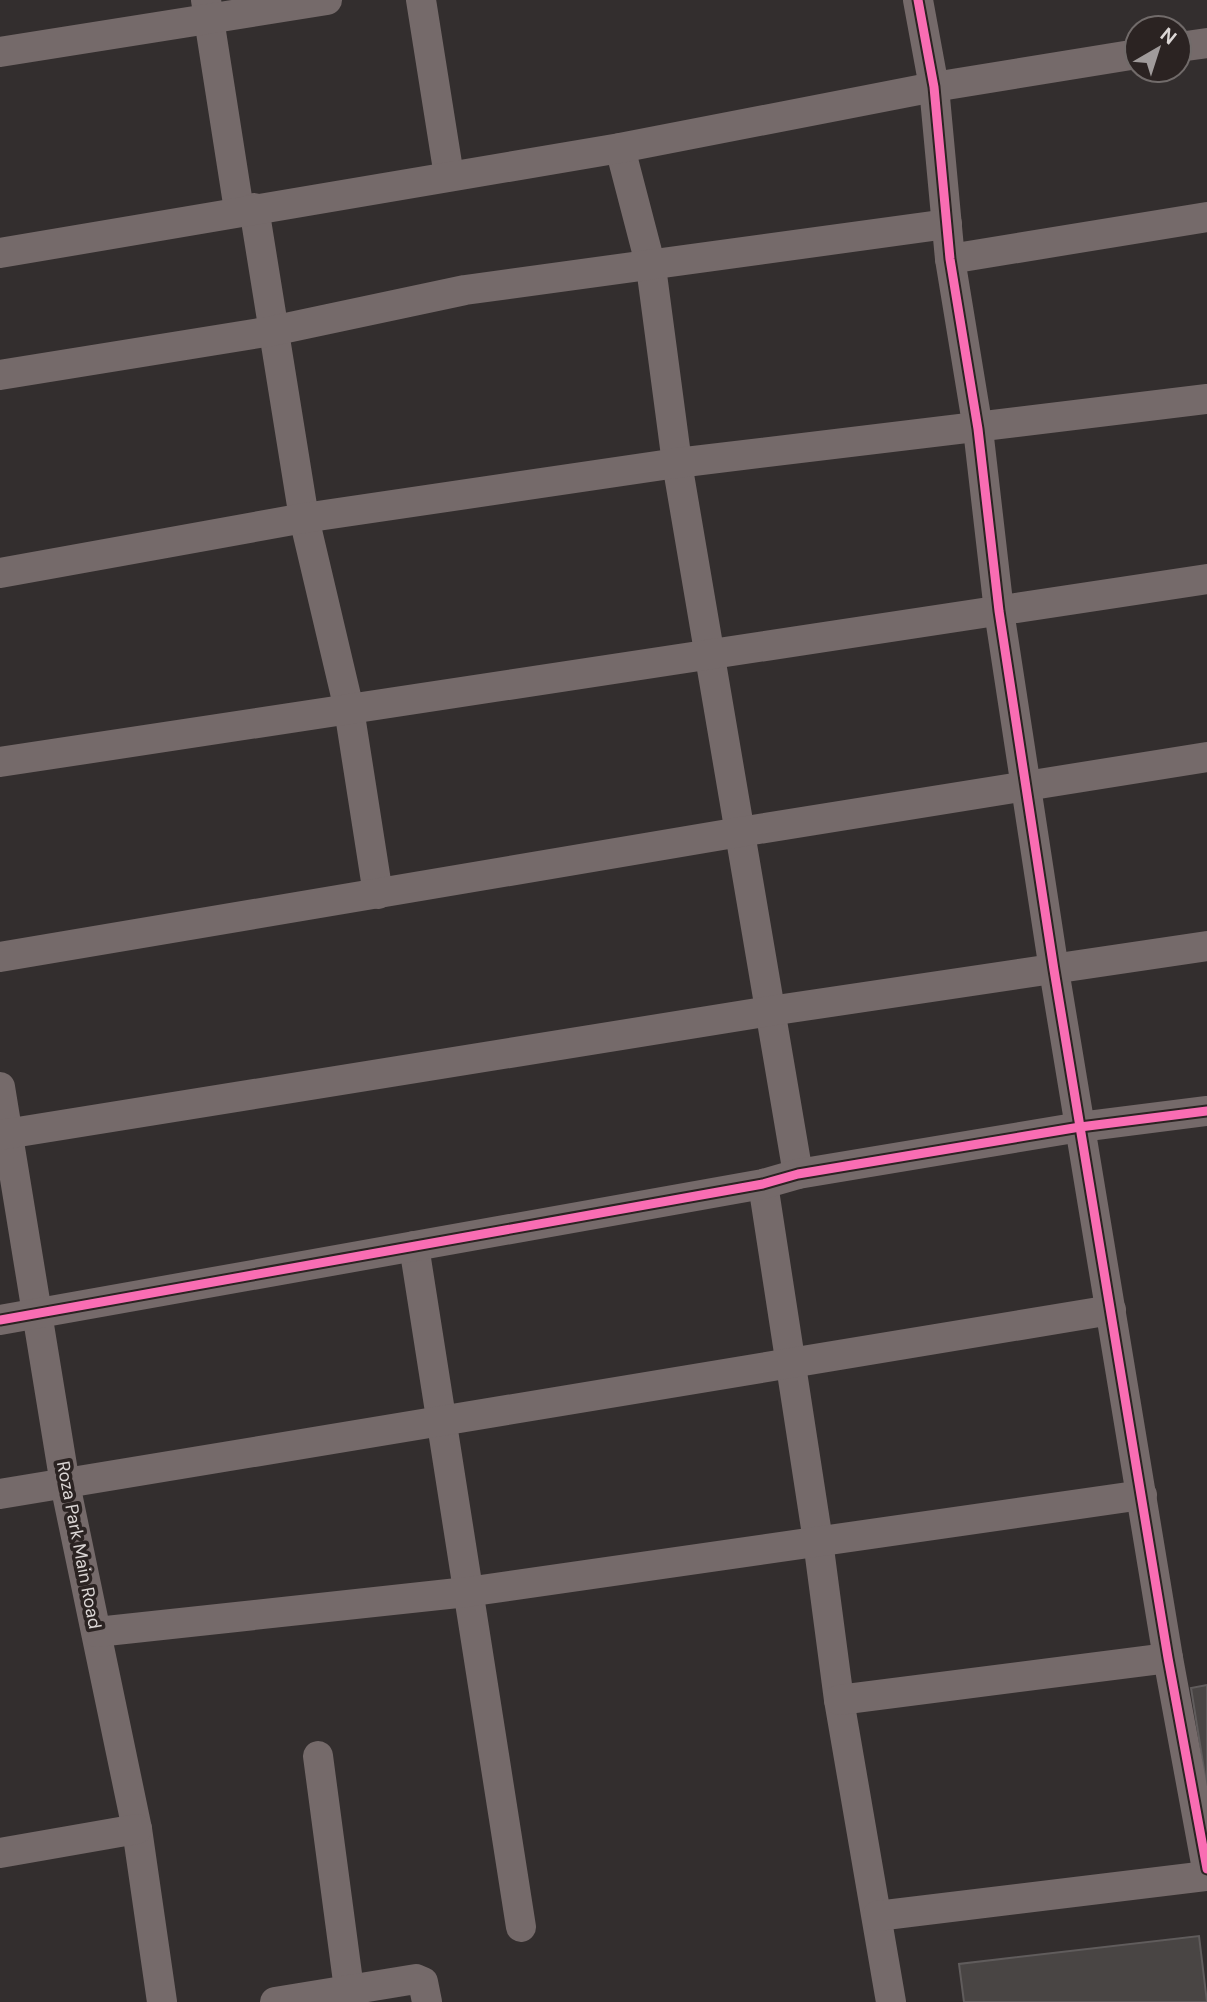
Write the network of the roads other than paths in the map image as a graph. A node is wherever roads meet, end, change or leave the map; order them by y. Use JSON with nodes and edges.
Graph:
{"nodes":[{"id":1,"x":327,"y":0,"type":"edge"},
{"id":2,"x":421,"y":0,"type":"edge"},
{"id":3,"x":918,"y":0,"type":"edge"},
{"id":4,"x":208,"y":9,"type":"edge"},
{"id":5,"x":0,"y":52,"type":"edge"},
{"id":6,"x":1123,"y":56,"type":"edge"},
{"id":7,"x":934,"y":87,"type":"junction"},
{"id":8,"x":620,"y":148,"type":"junction"},
{"id":9,"x":449,"y":176,"type":"junction"},
{"id":10,"x":246,"y":209,"type":"junction"},
{"id":11,"x":1207,"y":217,"type":"edge"},
{"id":12,"x":947,"y":224,"type":"junction"},
{"id":13,"x":0,"y":253,"type":"edge"},
{"id":14,"x":950,"y":259,"type":"junction"},
{"id":15,"x":651,"y":267,"type":"junction"},
{"id":16,"x":272,"y":331,"type":"junction"},
{"id":17,"x":0,"y":375,"type":"edge"},
{"id":18,"x":1207,"y":399,"type":"edge"},
{"id":19,"x":978,"y":429,"type":"junction"},
{"id":20,"x":677,"y":463,"type":"junction"},
{"id":21,"x":304,"y":518,"type":"junction"},
{"id":22,"x":0,"y":573,"type":"edge"},
{"id":23,"x":1207,"y":579,"type":"edge"},
{"id":24,"x":999,"y":611,"type":"junction"},
{"id":25,"x":709,"y":652,"type":"junction"},
{"id":26,"x":349,"y":709,"type":"junction"},
{"id":27,"x":1207,"y":757,"type":"edge"},
{"id":28,"x":0,"y":762,"type":"edge"},
{"id":29,"x":1026,"y":787,"type":"junction"},
{"id":30,"x":740,"y":832,"type":"junction"},
{"id":31,"x":378,"y":894,"type":"junction"},
{"id":32,"x":1207,"y":946,"type":"edge"},
{"id":33,"x":0,"y":957,"type":"edge"},
{"id":34,"x":1054,"y":970,"type":"junction"},
{"id":35,"x":771,"y":1011,"type":"junction"},
{"id":36,"x":0,"y":1087,"type":"edge"},
{"id":37,"x":1207,"y":1111,"type":"edge"},
{"id":38,"x":1080,"y":1127,"type":"junction"},
{"id":39,"x":4,"y":1134,"type":"edge"},
{"id":40,"x":798,"y":1174,"type":"junction"},
{"id":41,"x":763,"y":1184,"type":"junction"},
{"id":42,"x":414,"y":1246,"type":"junction"},
{"id":43,"x":1111,"y":1310,"type":"junction"},
{"id":44,"x":37,"y":1314,"type":"junction"},
{"id":45,"x":0,"y":1320,"type":"edge"},
{"id":46,"x":790,"y":1364,"type":"junction"},
{"id":47,"x":441,"y":1422,"type":"junction"},
{"id":48,"x":65,"y":1484,"type":"junction"},
{"id":49,"x":0,"y":1494,"type":"edge"},
{"id":50,"x":1142,"y":1495,"type":"junction"},
{"id":51,"x":818,"y":1541,"type":"junction"},
{"id":52,"x":467,"y":1592,"type":"junction"},
{"id":53,"x":96,"y":1632,"type":"junction"},
{"id":54,"x":1168,"y":1658,"type":"junction"},
{"id":55,"x":839,"y":1700,"type":"junction"},
{"id":56,"x":318,"y":1756,"type":"dead end"},
{"id":57,"x":137,"y":1829,"type":"junction"},
{"id":58,"x":0,"y":1853,"type":"edge"},
{"id":59,"x":1207,"y":1869,"type":"edge"},
{"id":60,"x":1207,"y":1876,"type":"edge"},
{"id":61,"x":877,"y":1916,"type":"junction"},
{"id":62,"x":521,"y":1927,"type":"dead end"},
{"id":63,"x":349,"y":1989,"type":"junction"},
{"id":64,"x":163,"y":2002,"type":"edge"},
{"id":65,"x":275,"y":2002,"type":"edge"},
{"id":66,"x":427,"y":2002,"type":"edge"},
{"id":67,"x":891,"y":2002,"type":"edge"}],
"edges":[{"from":1,"to":4,"type":"street"},
{"from":2,"to":9,"type":"street"},
{"from":3,"to":7,"type":"street"},
{"from":4,"to":5,"type":"street"},
{"from":4,"to":10,"type":"street"},
{"from":6,"to":7,"type":"street"},
{"from":7,"to":8,"type":"street"},
{"from":7,"to":12,"type":"street"},
{"from":8,"to":9,"type":"street"},
{"from":8,"to":15,"type":"street"},
{"from":9,"to":10,"type":"street"},
{"from":10,"to":13,"type":"street"},
{"from":10,"to":16,"type":"street"},
{"from":11,"to":14,"type":"street"},
{"from":12,"to":14,"type":"street"},
{"from":12,"to":15,"type":"street"},
{"from":14,"to":19,"type":"street"},
{"from":15,"to":16,"type":"street"},
{"from":15,"to":20,"type":"street"},
{"from":16,"to":17,"type":"street"},
{"from":16,"to":21,"type":"street"},
{"from":18,"to":19,"type":"street"},
{"from":19,"to":20,"type":"street"},
{"from":19,"to":24,"type":"street"},
{"from":20,"to":21,"type":"street"},
{"from":20,"to":25,"type":"street"},
{"from":21,"to":22,"type":"street"},
{"from":21,"to":26,"type":"street"},
{"from":23,"to":24,"type":"street"},
{"from":24,"to":25,"type":"street"},
{"from":24,"to":29,"type":"street"},
{"from":25,"to":26,"type":"street"},
{"from":25,"to":30,"type":"street"},
{"from":26,"to":28,"type":"street"},
{"from":26,"to":31,"type":"street"},
{"from":27,"to":29,"type":"street"},
{"from":29,"to":30,"type":"street"},
{"from":29,"to":34,"type":"street"},
{"from":30,"to":31,"type":"street"},
{"from":30,"to":35,"type":"street"},
{"from":31,"to":33,"type":"street"},
{"from":32,"to":34,"type":"street"},
{"from":34,"to":35,"type":"street"},
{"from":34,"to":38,"type":"street"},
{"from":35,"to":39,"type":"street"},
{"from":35,"to":40,"type":"street"},
{"from":36,"to":39,"type":"street","name":"Roza Park Main Road"},
{"from":37,"to":38,"type":"street"},
{"from":38,"to":40,"type":"street"},
{"from":38,"to":43,"type":"street"},
{"from":39,"to":44,"type":"street","name":"Roza Park Main Road"},
{"from":40,"to":41,"type":"street"},
{"from":41,"to":42,"type":"street"},
{"from":41,"to":46,"type":"street"},
{"from":42,"to":44,"type":"street"},
{"from":42,"to":47,"type":"street"},
{"from":43,"to":46,"type":"street"},
{"from":43,"to":50,"type":"street"},
{"from":44,"to":45,"type":"street"},
{"from":44,"to":48,"type":"street","name":"Roza Park Main Road"},
{"from":46,"to":47,"type":"street"},
{"from":46,"to":51,"type":"street"},
{"from":47,"to":48,"type":"street"},
{"from":47,"to":52,"type":"street"},
{"from":48,"to":49,"type":"street"},
{"from":48,"to":53,"type":"street","name":"Roza Park Main Road"},
{"from":50,"to":51,"type":"street"},
{"from":50,"to":54,"type":"street"},
{"from":51,"to":52,"type":"street"},
{"from":51,"to":55,"type":"street"},
{"from":52,"to":53,"type":"street"},
{"from":52,"to":62,"type":"street"},
{"from":53,"to":57,"type":"street","name":"Roza Park Main Road"},
{"from":54,"to":55,"type":"street"},
{"from":54,"to":59,"type":"street"},
{"from":55,"to":61,"type":"street"},
{"from":56,"to":63,"type":"street"},
{"from":57,"to":58,"type":"street"},
{"from":57,"to":64,"type":"street","name":"Roza Park Main Road"},
{"from":60,"to":61,"type":"street"},
{"from":61,"to":67,"type":"street"},
{"from":63,"to":65,"type":"street"},
{"from":63,"to":66,"type":"street"}]}
